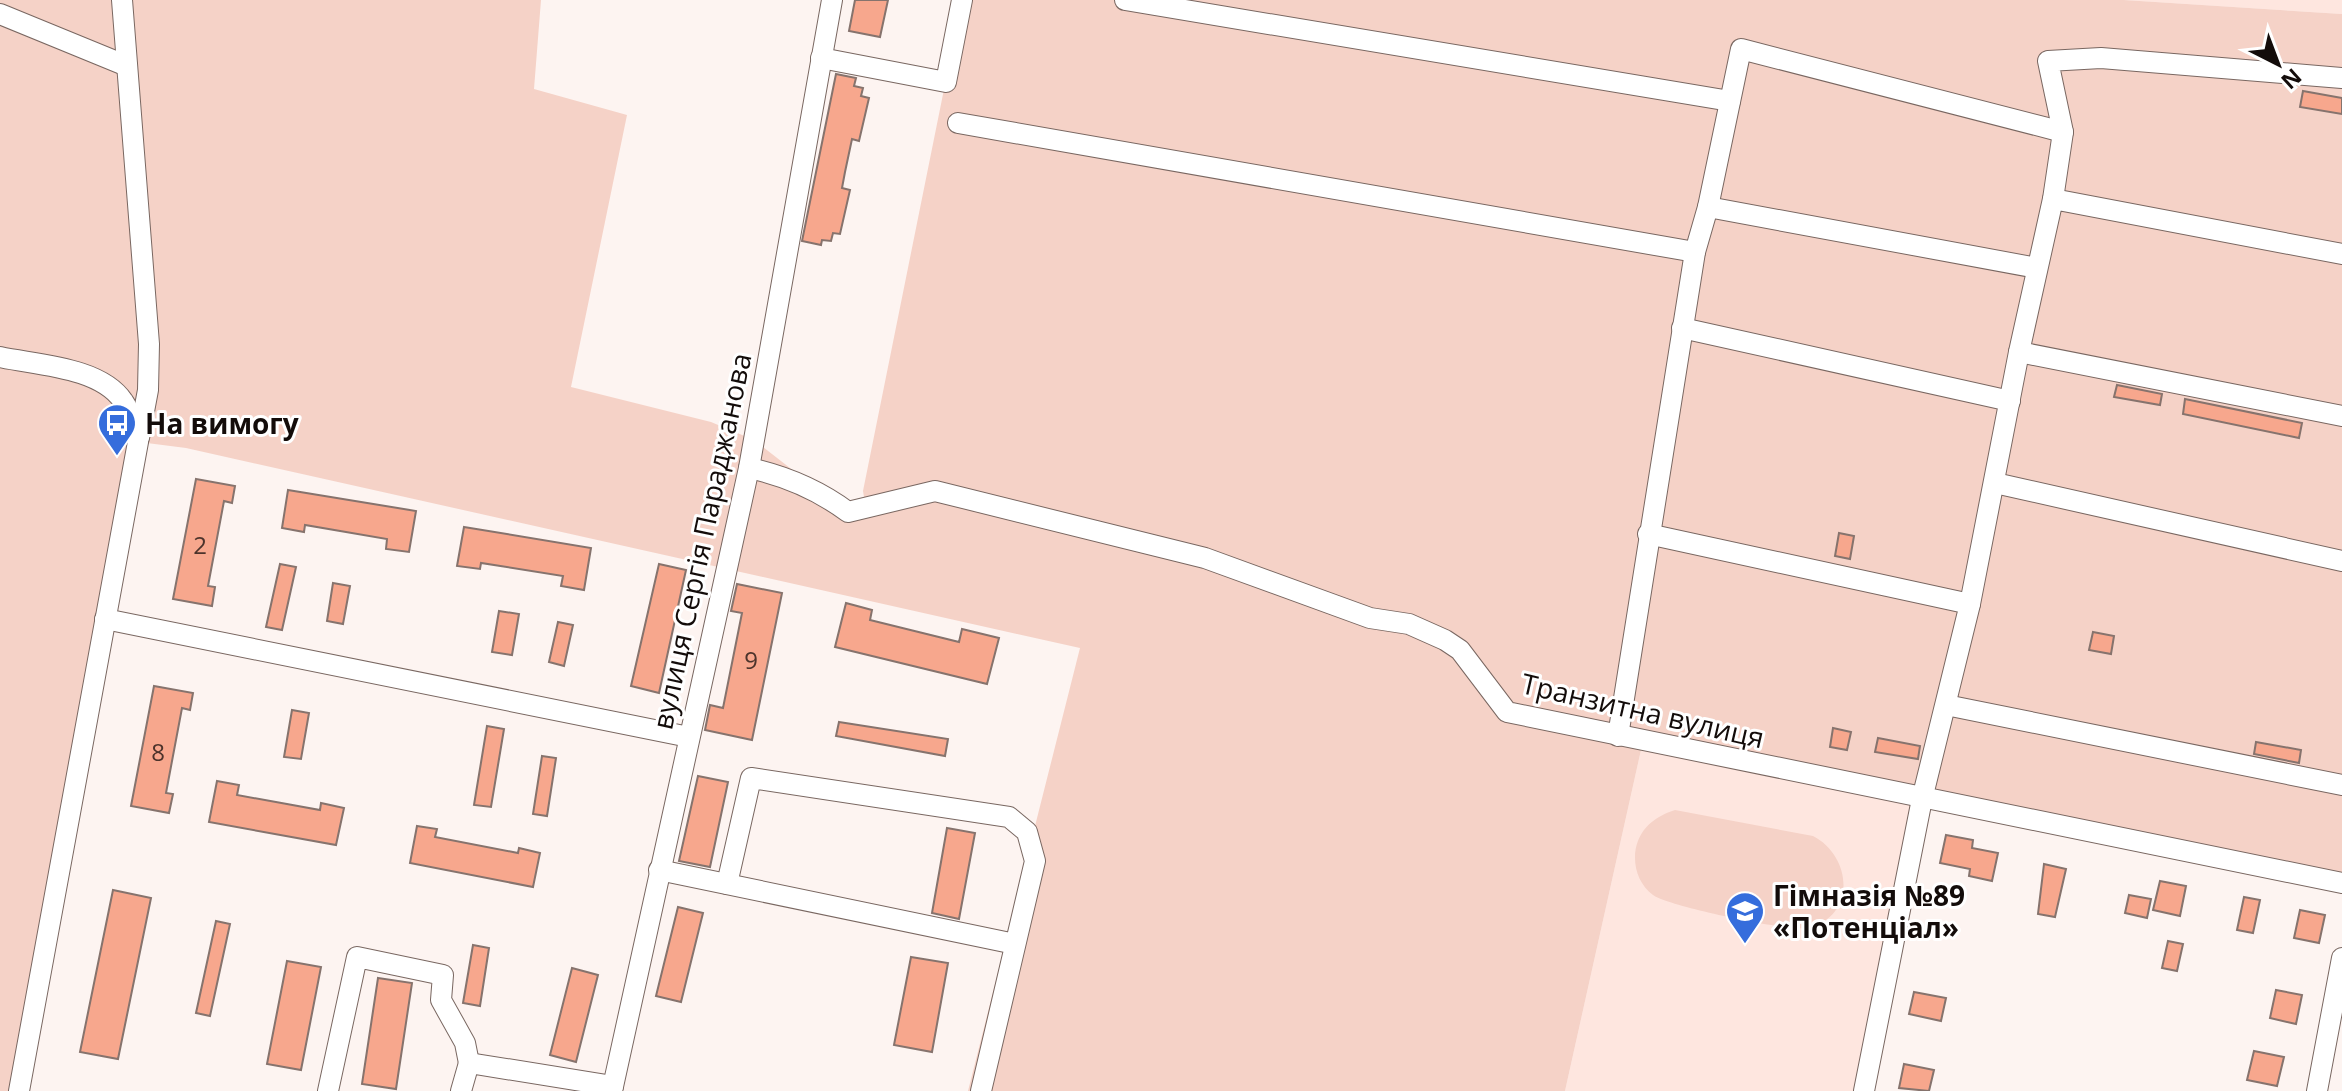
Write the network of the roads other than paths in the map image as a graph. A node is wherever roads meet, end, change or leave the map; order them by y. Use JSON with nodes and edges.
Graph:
{"nodes":[{"id":1,"x":122,"y":0,"type":"edge"},
{"id":2,"x":832,"y":0,"type":"edge"},
{"id":3,"x":962,"y":0,"type":"edge"},
{"id":4,"x":1125,"y":0,"type":"edge"},
{"id":5,"x":0,"y":14,"type":"edge"},
{"id":6,"x":821,"y":58,"type":"junction"},
{"id":7,"x":127,"y":66,"type":"junction"},
{"id":8,"x":2342,"y":78,"type":"edge"},
{"id":9,"x":1730,"y":101,"type":"junction"},
{"id":10,"x":958,"y":123,"type":"dead end"},
{"id":11,"x":2063,"y":132,"type":"junction"},
{"id":12,"x":2053,"y":199,"type":"junction"},
{"id":13,"x":1708,"y":207,"type":"junction"},
{"id":14,"x":1695,"y":252,"type":"junction"},
{"id":15,"x":2342,"y":254,"type":"edge"},
{"id":16,"x":2037,"y":268,"type":"junction"},
{"id":17,"x":1682,"y":328,"type":"junction"},
{"id":18,"x":2019,"y":352,"type":"junction"},
{"id":19,"x":0,"y":357,"type":"edge"},
{"id":20,"x":2010,"y":401,"type":"junction"},
{"id":21,"x":2342,"y":416,"type":"edge"},
{"id":22,"x":138,"y":442,"type":"junction"},
{"id":23,"x":749,"y":468,"type":"junction"},
{"id":24,"x":1995,"y":483,"type":"junction"},
{"id":25,"x":1648,"y":534,"type":"junction"},
{"id":26,"x":2342,"y":561,"type":"edge"},
{"id":27,"x":1970,"y":604,"type":"junction"},
{"id":28,"x":105,"y":619,"type":"junction"},
{"id":29,"x":1946,"y":705,"type":"junction"},
{"id":30,"x":1618,"y":736,"type":"junction"},
{"id":31,"x":689,"y":737,"type":"junction"},
{"id":32,"x":2342,"y":785,"type":"edge"},
{"id":33,"x":1922,"y":799,"type":"junction"},
{"id":34,"x":659,"y":870,"type":"junction"},
{"id":35,"x":2342,"y":883,"type":"edge"},
{"id":36,"x":727,"y":884,"type":"junction"},
{"id":37,"x":1015,"y":944,"type":"junction"},
{"id":38,"x":2342,"y":958,"type":"edge"},
{"id":39,"x":469,"y":1063,"type":"junction"},
{"id":40,"x":612,"y":1088,"type":"edge"},
{"id":41,"x":19,"y":1091,"type":"edge"},
{"id":42,"x":328,"y":1091,"type":"edge"},
{"id":43,"x":461,"y":1091,"type":"edge"},
{"id":44,"x":981,"y":1091,"type":"edge"},
{"id":45,"x":1864,"y":1091,"type":"edge"},
{"id":46,"x":2317,"y":1091,"type":"edge"}],
"edges":[{"from":1,"to":7,"type":"street"},
{"from":2,"to":6,"type":"street","name":"вулиця Сергія Параджанова"},
{"from":3,"to":6,"type":"street"},
{"from":4,"to":9,"type":"street"},
{"from":5,"to":7,"type":"street"},
{"from":6,"to":23,"type":"street","name":"вулиця Сергія Параджанова"},
{"from":7,"to":22,"type":"street"},
{"from":8,"to":11,"type":"street"},
{"from":9,"to":11,"type":"street"},
{"from":9,"to":13,"type":"street"},
{"from":10,"to":14,"type":"street"},
{"from":11,"to":12,"type":"street"},
{"from":12,"to":15,"type":"street"},
{"from":12,"to":16,"type":"street"},
{"from":13,"to":14,"type":"street"},
{"from":13,"to":16,"type":"street"},
{"from":14,"to":17,"type":"street"},
{"from":16,"to":18,"type":"street"},
{"from":17,"to":20,"type":"street"},
{"from":17,"to":25,"type":"street"},
{"from":18,"to":20,"type":"street"},
{"from":18,"to":21,"type":"street"},
{"from":19,"to":22,"type":"street"},
{"from":20,"to":24,"type":"street"},
{"from":22,"to":28,"type":"street"},
{"from":23,"to":30,"type":"street","name":"Транзитна вулиця"},
{"from":23,"to":31,"type":"street","name":"вулиця Сергія Параджанова"},
{"from":24,"to":26,"type":"street"},
{"from":24,"to":27,"type":"street"},
{"from":25,"to":27,"type":"street"},
{"from":25,"to":30,"type":"street"},
{"from":27,"to":29,"type":"street"},
{"from":28,"to":31,"type":"street"},
{"from":28,"to":41,"type":"street"},
{"from":29,"to":32,"type":"street"},
{"from":29,"to":33,"type":"street"},
{"from":30,"to":33,"type":"street","name":"Транзитна вулиця"},
{"from":31,"to":34,"type":"street","name":"вулиця Сергія Параджанова"},
{"from":33,"to":35,"type":"street","name":"Транзитна вулиця"},
{"from":33,"to":45,"type":"street"},
{"from":34,"to":36,"type":"street"},
{"from":34,"to":40,"type":"street","name":"вулиця Сергія Параджанова"},
{"from":36,"to":37,"type":"street"},
{"from":36,"to":37,"type":"street"},
{"from":37,"to":44,"type":"street"},
{"from":38,"to":46,"type":"street"},
{"from":39,"to":40,"type":"street"},
{"from":39,"to":42,"type":"street"},
{"from":39,"to":43,"type":"street"}]}
